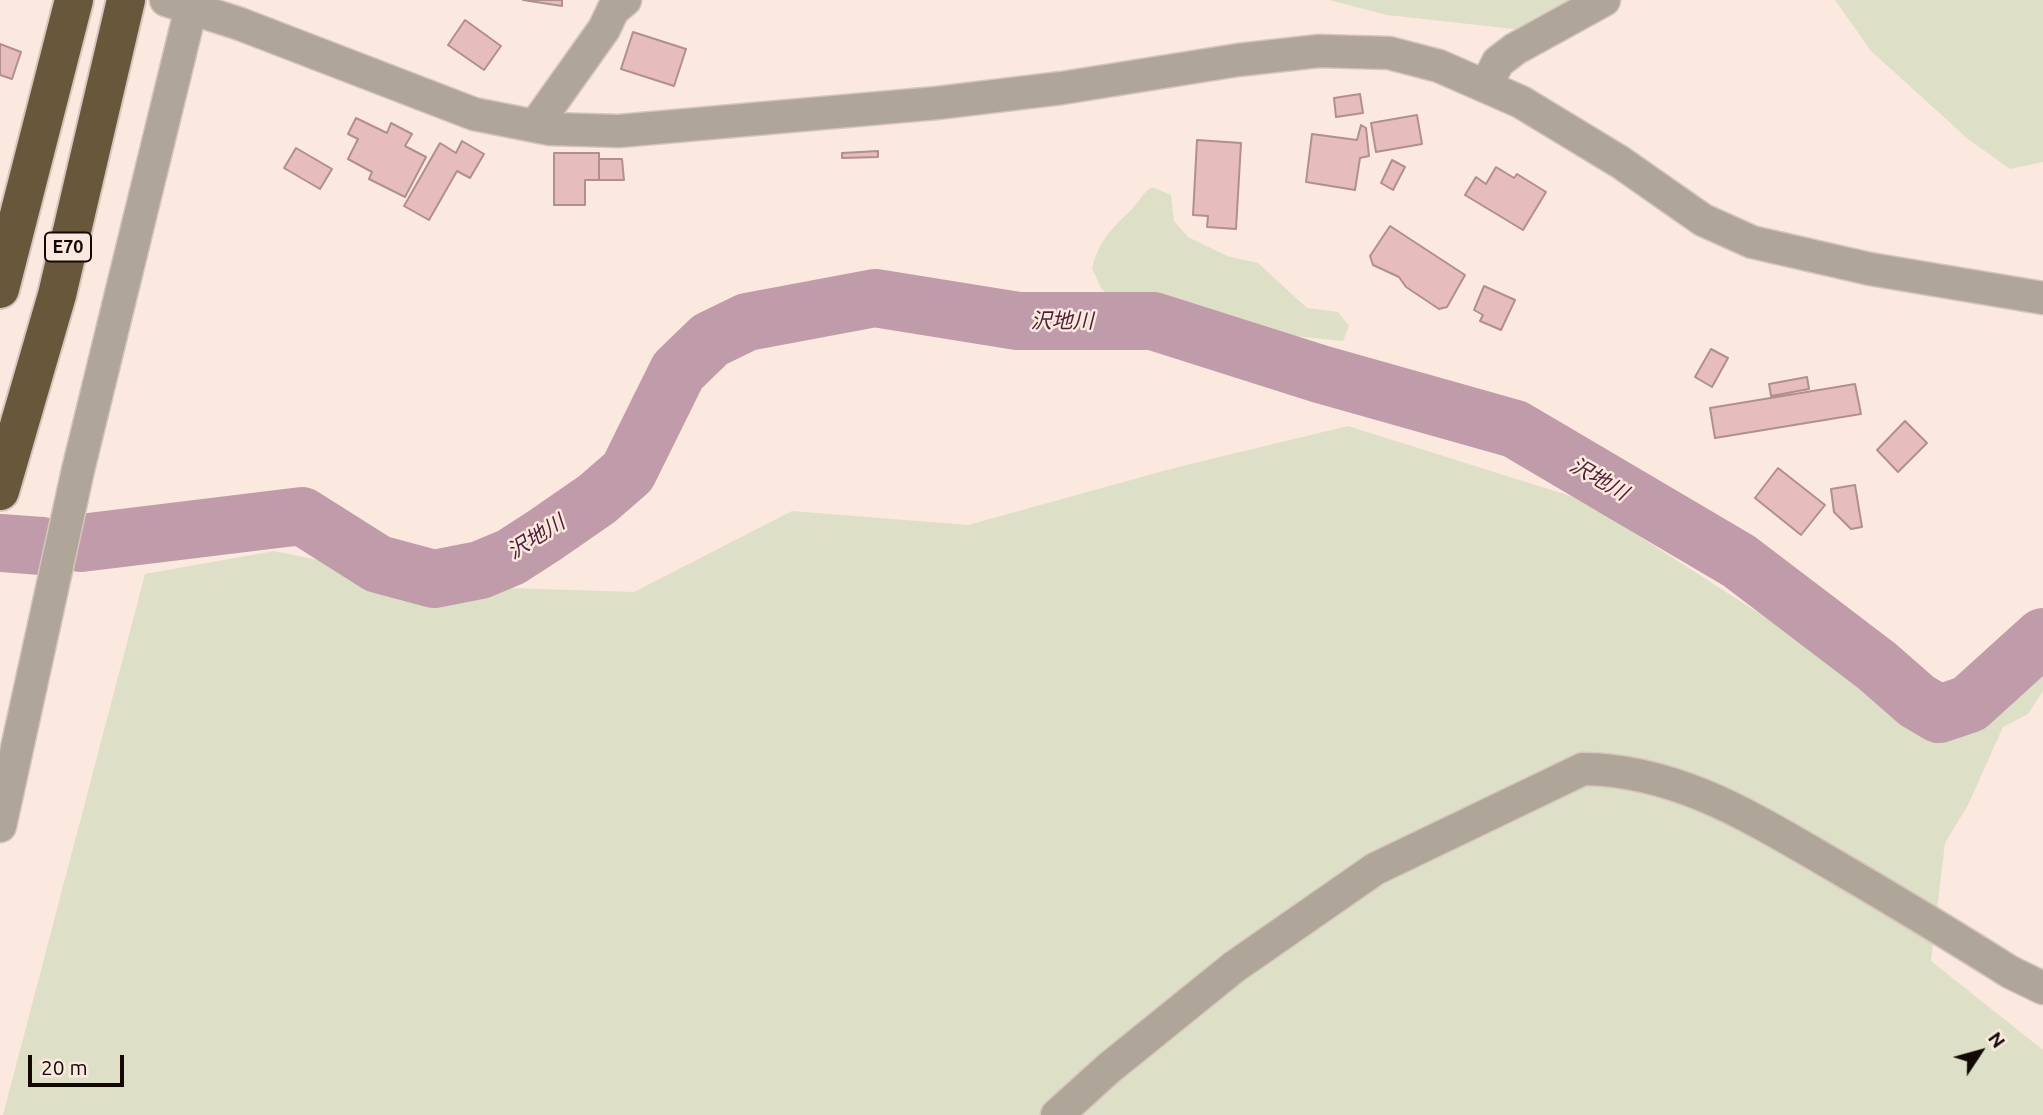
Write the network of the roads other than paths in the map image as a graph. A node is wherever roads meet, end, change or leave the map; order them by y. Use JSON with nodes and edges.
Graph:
{"nodes":[{"id":1,"x":74,"y":0,"type":"edge"},
{"id":2,"x":126,"y":0,"type":"edge"},
{"id":3,"x":625,"y":0,"type":"edge"},
{"id":4,"x":1604,"y":0,"type":"edge"},
{"id":5,"x":178,"y":4,"type":"edge"},
{"id":6,"x":1486,"y":86,"type":"junction"},
{"id":7,"x":535,"y":126,"type":"junction"},
{"id":8,"x":0,"y":289,"type":"edge"},
{"id":9,"x":2043,"y":298,"type":"edge"},
{"id":10,"x":0,"y":491,"type":"edge"},
{"id":11,"x":0,"y":826,"type":"edge"},
{"id":12,"x":2043,"y":988,"type":"edge"},
{"id":13,"x":1057,"y":1115,"type":"edge"}],
"edges":[{"from":1,"to":8,"type":"highway"},
{"from":2,"to":10,"type":"highway","number":"E70"},
{"from":3,"to":7,"type":"street"},
{"from":4,"to":6,"type":"street"},
{"from":5,"to":7,"type":"street"},
{"from":5,"to":11,"type":"street"},
{"from":6,"to":7,"type":"street"},
{"from":6,"to":9,"type":"street"},
{"from":12,"to":13,"type":"street"}]}
